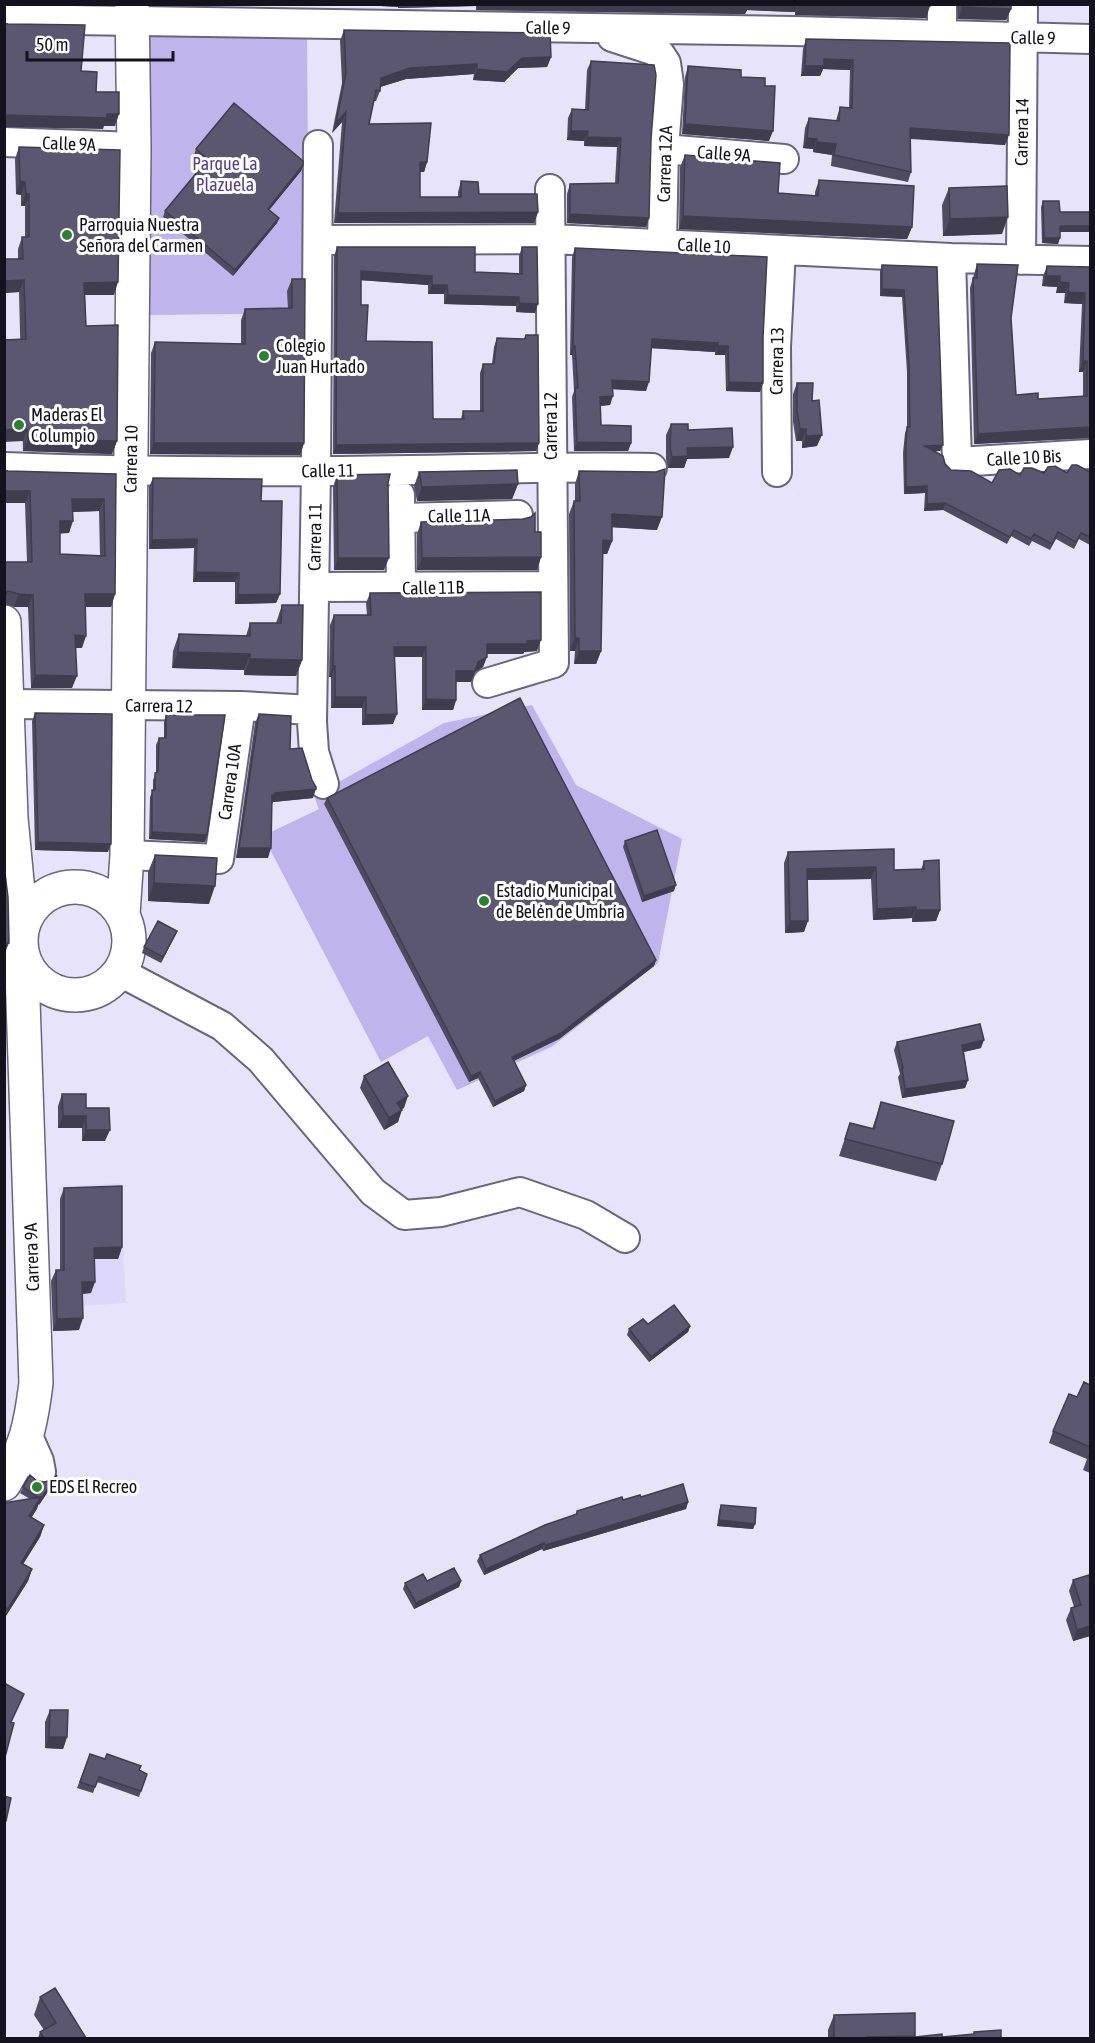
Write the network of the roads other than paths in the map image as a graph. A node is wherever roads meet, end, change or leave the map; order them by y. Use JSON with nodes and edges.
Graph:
{"nodes":[{"id":1,"x":942,"y":4,"type":"edge"},
{"id":2,"x":1023,"y":4,"type":"edge"},
{"id":3,"x":132,"y":12,"type":"edge"},
{"id":4,"x":319,"y":14,"type":"edge"},
{"id":5,"x":465,"y":15,"type":"edge"},
{"id":6,"x":4,"y":19,"type":"edge"},
{"id":7,"x":594,"y":29,"type":"junction"},
{"id":8,"x":942,"y":35,"type":"junction"},
{"id":9,"x":1023,"y":38,"type":"junction"},
{"id":10,"x":1090,"y":39,"type":"edge"},
{"id":11,"x":4,"y":142,"type":"edge"},
{"id":12,"x":318,"y":145,"type":"dead end"},
{"id":13,"x":134,"y":147,"type":"junction"},
{"id":14,"x":664,"y":149,"type":"junction"},
{"id":15,"x":784,"y":159,"type":"dead end"},
{"id":16,"x":550,"y":189,"type":"dead end"},
{"id":17,"x":550,"y":239,"type":"junction"},
{"id":18,"x":318,"y":240,"type":"junction"},
{"id":19,"x":662,"y":244,"type":"junction"},
{"id":20,"x":781,"y":250,"type":"junction"},
{"id":21,"x":951,"y":258,"type":"junction"},
{"id":22,"x":1021,"y":260,"type":"junction"},
{"id":23,"x":1090,"y":261,"type":"edge"},
{"id":24,"x":1090,"y":454,"type":"edge"},
{"id":25,"x":552,"y":466,"type":"junction"},
{"id":26,"x":4,"y":467,"type":"edge"},
{"id":27,"x":652,"y":468,"type":"dead end"},
{"id":28,"x":316,"y":471,"type":"junction"},
{"id":29,"x":131,"y":472,"type":"junction"},
{"id":30,"x":777,"y":472,"type":"dead end"},
{"id":31,"x":518,"y":515,"type":"dead end"},
{"id":32,"x":552,"y":586,"type":"junction"},
{"id":33,"x":314,"y":587,"type":"junction"},
{"id":34,"x":401,"y":588,"type":"junction"},
{"id":35,"x":4,"y":622,"type":"edge"},
{"id":36,"x":487,"y":683,"type":"dead end"},
{"id":37,"x":6,"y":704,"type":"junction"},
{"id":38,"x":128,"y":705,"type":"junction"},
{"id":39,"x":241,"y":706,"type":"junction"},
{"id":40,"x":312,"y":710,"type":"junction"},
{"id":41,"x":324,"y":784,"type":"dead end"},
{"id":42,"x":8,"y":817,"type":"edge"},
{"id":43,"x":127,"y":855,"type":"junction"},
{"id":44,"x":123,"y":914,"type":"junction"},
{"id":45,"x":21,"y":940,"type":"junction"},
{"id":46,"x":120,"y":972,"type":"junction"},
{"id":47,"x":54,"y":991,"type":"junction"},
{"id":48,"x":24,"y":1023,"type":"junction"},
{"id":49,"x":625,"y":1238,"type":"dead end"},
{"id":50,"x":27,"y":1434,"type":"junction"},
{"id":51,"x":41,"y":1472,"type":"dead end"},
{"id":52,"x":10,"y":1490,"type":"edge"}],
"edges":[{"from":1,"to":8,"type":"street"},
{"from":2,"to":9,"type":"street","name":"Carrera 14"},
{"from":3,"to":4,"type":"street","name":"Calle 9"},
{"from":3,"to":6,"type":"street","name":"Calle 9"},
{"from":3,"to":13,"type":"main road","name":"Carrera 10"},
{"from":4,"to":5,"type":"street","name":"Calle 9"},
{"from":5,"to":7,"type":"street","name":"Calle 9"},
{"from":7,"to":8,"type":"street","name":"Calle 9"},
{"from":7,"to":14,"type":"street","name":"Carrera 12A"},
{"from":8,"to":9,"type":"street","name":"Calle 9"},
{"from":9,"to":10,"type":"street","name":"Calle 9"},
{"from":9,"to":22,"type":"street","name":"Carrera 14"},
{"from":11,"to":13,"type":"street","name":"Calle 9A"},
{"from":12,"to":18,"type":"street","name":"Carrera 11"},
{"from":13,"to":29,"type":"main road","name":"Carrera 10"},
{"from":14,"to":15,"type":"street","name":"Calle 9A"},
{"from":14,"to":19,"type":"street","name":"Carrera 12A"},
{"from":16,"to":17,"type":"street","name":"Carrera 12"},
{"from":17,"to":18,"type":"street","name":"Calle 10"},
{"from":17,"to":19,"type":"street","name":"Calle 10"},
{"from":17,"to":25,"type":"street","name":"Carrera 12"},
{"from":18,"to":28,"type":"street","name":"Carrera 11"},
{"from":19,"to":20,"type":"street","name":"Calle 10"},
{"from":20,"to":21,"type":"street","name":"Calle 10"},
{"from":20,"to":30,"type":"street","name":"Carrera 13"},
{"from":21,"to":22,"type":"street","name":"Calle 10"},
{"from":21,"to":24,"type":"street","name":"Calle 10 Bis"},
{"from":22,"to":23,"type":"street","name":"Calle 10"},
{"from":25,"to":27,"type":"street","name":"Calle 11"},
{"from":25,"to":28,"type":"street","name":"Calle 11"},
{"from":25,"to":32,"type":"street","name":"Carrera 12"},
{"from":26,"to":29,"type":"street","name":"Calle 11"},
{"from":28,"to":29,"type":"street","name":"Calle 11"},
{"from":28,"to":33,"type":"street","name":"Carrera 11"},
{"from":29,"to":38,"type":"main road","name":"Carrera 10"},
{"from":31,"to":34,"type":"street","name":"Calle 11A"},
{"from":32,"to":34,"type":"street","name":"Calle 11B"},
{"from":32,"to":36,"type":"street","name":"Carrera 12"},
{"from":33,"to":34,"type":"street","name":"Calle 11B"},
{"from":33,"to":40,"type":"street","name":"Carrera 11"},
{"from":35,"to":37,"type":"main road","name":"Carrera 9A"},
{"from":37,"to":38,"type":"street","name":"Carrera 12"},
{"from":37,"to":42,"type":"main road","name":"Carrera 9A"},
{"from":38,"to":39,"type":"street","name":"Carrera 12"},
{"from":38,"to":43,"type":"main road","name":"Carrera 10"},
{"from":39,"to":40,"type":"street","name":"Carrera 12"},
{"from":39,"to":43,"type":"street","name":"Carrera 10A"},
{"from":40,"to":41,"type":"street","name":"Carrera 11"},
{"from":42,"to":45,"type":"main road","name":"Carrera 9A"},
{"from":43,"to":44,"type":"main road","name":"Carrera 10"},
{"from":44,"to":45,"type":"main road"},
{"from":44,"to":46,"type":"main road"},
{"from":45,"to":47,"type":"main road"},
{"from":45,"to":48,"type":"main road","name":"Carrera 9A"},
{"from":46,"to":47,"type":"main road"},
{"from":46,"to":49,"type":"street"},
{"from":47,"to":48,"type":"main road"},
{"from":48,"to":50,"type":"main road","name":"Carrera 9A"},
{"from":50,"to":51,"type":"street"},
{"from":50,"to":52,"type":"main road","name":"Carrera 9A"}]}
